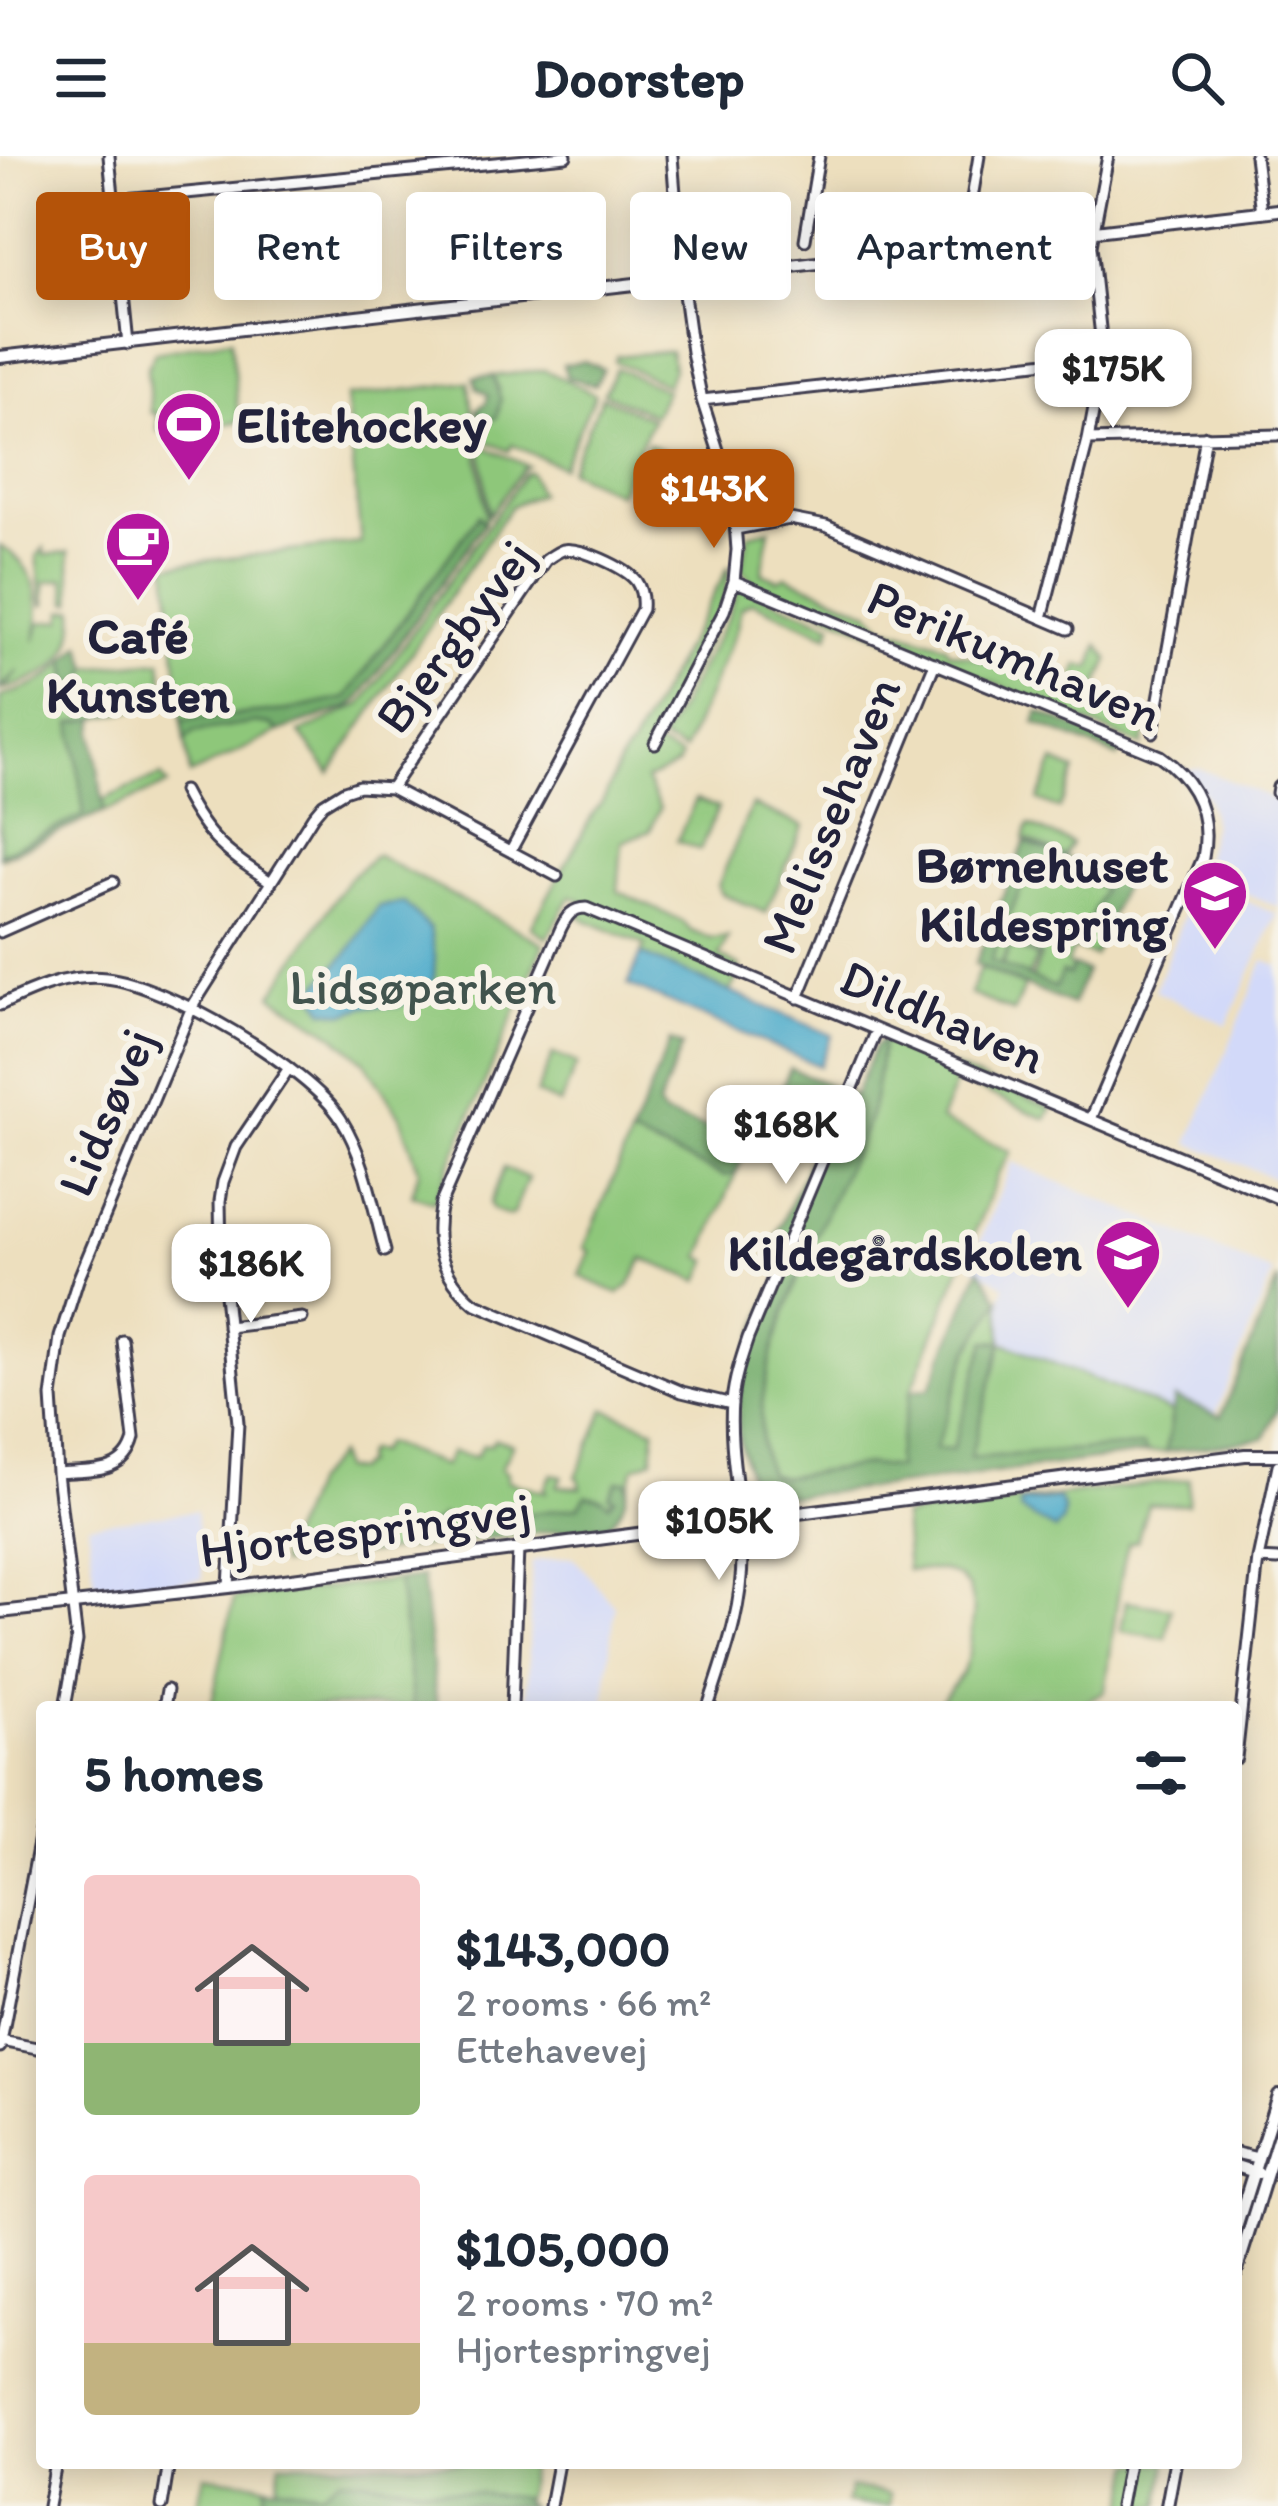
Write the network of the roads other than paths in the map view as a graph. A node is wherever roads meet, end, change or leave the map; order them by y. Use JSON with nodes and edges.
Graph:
{"nodes":[{"id":1,"x":110,"y":156,"type":"edge"},
{"id":2,"x":566,"y":156,"type":"edge"},
{"id":3,"x":672,"y":156,"type":"edge"},
{"id":4,"x":819,"y":156,"type":"edge"},
{"id":5,"x":980,"y":156,"type":"edge"},
{"id":6,"x":1108,"y":156,"type":"edge"},
{"id":7,"x":1255,"y":156,"type":"edge"},
{"id":8,"x":113,"y":192,"type":"edge"},
{"id":9,"x":675,"y":192,"type":"edge"},
{"id":10,"x":974,"y":192,"type":"edge"},
{"id":11,"x":190,"y":193,"type":"edge"},
{"id":12,"x":1278,"y":211,"type":"edge"},
{"id":13,"x":1262,"y":212,"type":"junction"},
{"id":14,"x":1095,"y":218,"type":"edge"},
{"id":15,"x":1095,"y":232,"type":"edge"},
{"id":16,"x":805,"y":240,"type":"dead end"},
{"id":17,"x":1095,"y":282,"type":"edge"},
{"id":18,"x":630,"y":286,"type":"edge"},
{"id":19,"x":124,"y":300,"type":"edge"},
{"id":20,"x":685,"y":300,"type":"edge"},
{"id":21,"x":128,"y":344,"type":"junction"},
{"id":22,"x":1100,"y":356,"type":"junction"},
{"id":23,"x":0,"y":357,"type":"edge"},
{"id":24,"x":702,"y":400,"type":"junction"},
{"id":25,"x":1278,"y":435,"type":"edge"},
{"id":26,"x":1206,"y":436,"type":"junction"},
{"id":27,"x":1088,"y":440,"type":"junction"},
{"id":28,"x":736,"y":529,"type":"junction"},
{"id":29,"x":734,"y":581,"type":"junction"},
{"id":30,"x":1042,"y":618,"type":"junction"},
{"id":31,"x":1068,"y":629,"type":"dead end"},
{"id":32,"x":935,"y":663,"type":"junction"},
{"id":33,"x":1153,"y":732,"type":"dead end"},
{"id":34,"x":655,"y":743,"type":"dead end"},
{"id":35,"x":391,"y":788,"type":"junction"},
{"id":36,"x":183,"y":791,"type":"dead end"},
{"id":37,"x":511,"y":850,"type":"junction"},
{"id":38,"x":557,"y":876,"type":"dead end"},
{"id":39,"x":113,"y":882,"type":"dead end"},
{"id":40,"x":271,"y":882,"type":"junction"},
{"id":41,"x":0,"y":932,"type":"edge"},
{"id":42,"x":798,"y":998,"type":"junction"},
{"id":43,"x":0,"y":1005,"type":"edge"},
{"id":44,"x":191,"y":1007,"type":"junction"},
{"id":45,"x":877,"y":1030,"type":"junction"},
{"id":46,"x":289,"y":1068,"type":"junction"},
{"id":47,"x":1091,"y":1119,"type":"junction"},
{"id":48,"x":1278,"y":1198,"type":"edge"},
{"id":49,"x":385,"y":1251,"type":"dead end"},
{"id":50,"x":302,"y":1318,"type":"dead end"},
{"id":51,"x":228,"y":1328,"type":"junction"},
{"id":52,"x":122,"y":1340,"type":"dead end"},
{"id":53,"x":732,"y":1404,"type":"junction"},
{"id":54,"x":1278,"y":1455,"type":"edge"},
{"id":55,"x":1278,"y":1465,"type":"edge"},
{"id":56,"x":57,"y":1473,"type":"junction"},
{"id":57,"x":740,"y":1522,"type":"junction"},
{"id":58,"x":518,"y":1549,"type":"junction"},
{"id":59,"x":1258,"y":1558,"type":"junction"},
{"id":60,"x":1278,"y":1561,"type":"edge"},
{"id":61,"x":229,"y":1587,"type":"junction"},
{"id":62,"x":74,"y":1603,"type":"junction"},
{"id":63,"x":0,"y":1612,"type":"edge"},
{"id":64,"x":167,"y":1690,"type":"dead end"},
{"id":65,"x":66,"y":1701,"type":"edge"},
{"id":66,"x":165,"y":1701,"type":"edge"},
{"id":67,"x":512,"y":1701,"type":"edge"},
{"id":68,"x":710,"y":1701,"type":"edge"},
{"id":69,"x":1242,"y":1703,"type":"edge"},
{"id":70,"x":36,"y":1859,"type":"edge"},
{"id":71,"x":1,"y":2044,"type":"edge"},
{"id":72,"x":36,"y":2048,"type":"edge"},
{"id":73,"x":1278,"y":2095,"type":"edge"},
{"id":74,"x":1278,"y":2138,"type":"edge"},
{"id":75,"x":1242,"y":2157,"type":"edge"},
{"id":76,"x":1255,"y":2165,"type":"junction"},
{"id":77,"x":1242,"y":2166,"type":"edge"},
{"id":78,"x":1267,"y":2175,"type":"junction"},
{"id":79,"x":1242,"y":2209,"type":"edge"},
{"id":80,"x":1242,"y":2254,"type":"edge"},
{"id":81,"x":55,"y":2469,"type":"edge"},
{"id":82,"x":168,"y":2469,"type":"edge"},
{"id":83,"x":557,"y":2469,"type":"edge"},
{"id":84,"x":1127,"y":2469,"type":"edge"},
{"id":85,"x":1174,"y":2469,"type":"edge"},
{"id":86,"x":48,"y":2506,"type":"edge"},
{"id":87,"x":162,"y":2506,"type":"edge"},
{"id":88,"x":550,"y":2506,"type":"edge"},
{"id":89,"x":1120,"y":2506,"type":"edge"},
{"id":90,"x":1167,"y":2506,"type":"edge"}],
"edges":[{"from":1,"to":8,"type":"street"},
{"from":2,"to":11,"type":"street"},
{"from":3,"to":9,"type":"street"},
{"from":4,"to":16,"type":"street"},
{"from":5,"to":10,"type":"street"},
{"from":6,"to":14,"type":"street"},
{"from":7,"to":13,"type":"street"},
{"from":12,"to":13,"type":"street"},
{"from":13,"to":15,"type":"street"},
{"from":17,"to":22,"type":"street"},
{"from":18,"to":21,"type":"street"},
{"from":19,"to":21,"type":"street"},
{"from":20,"to":24,"type":"street"},
{"from":21,"to":23,"type":"street"},
{"from":22,"to":24,"type":"street"},
{"from":22,"to":27,"type":"street"},
{"from":24,"to":28,"type":"street"},
{"from":25,"to":26,"type":"street"},
{"from":26,"to":27,"type":"street"},
{"from":26,"to":33,"type":"street"},
{"from":27,"to":30,"type":"street"},
{"from":28,"to":29,"type":"street"},
{"from":28,"to":30,"type":"street"},
{"from":29,"to":32,"type":"street","name":"Perikumhaven"},
{"from":29,"to":34,"type":"street"},
{"from":30,"to":31,"type":"street"},
{"from":32,"to":42,"type":"street","name":"Melissehaven"},
{"from":32,"to":47,"type":"street","name":"Perikumhaven"},
{"from":35,"to":37,"type":"street"},
{"from":35,"to":37,"type":"street","name":"Bjergbyvej"},
{"from":35,"to":40,"type":"street","name":"Lidsøvej"},
{"from":36,"to":40,"type":"street"},
{"from":37,"to":38,"type":"street"},
{"from":39,"to":41,"type":"street"},
{"from":40,"to":44,"type":"street","name":"Lidsøvej"},
{"from":42,"to":45,"type":"street","name":"Dildhaven"},
{"from":42,"to":53,"type":"street","name":"Dildhaven"},
{"from":43,"to":44,"type":"street"},
{"from":44,"to":46,"type":"street"},
{"from":44,"to":56,"type":"street","name":"Lidsøvej"},
{"from":45,"to":47,"type":"street","name":"Dildhaven"},
{"from":45,"to":53,"type":"street"},
{"from":46,"to":49,"type":"street"},
{"from":46,"to":51,"type":"street"},
{"from":47,"to":48,"type":"street","name":"Dildhaven"},
{"from":50,"to":51,"type":"street"},
{"from":51,"to":61,"type":"street"},
{"from":52,"to":56,"type":"street"},
{"from":53,"to":57,"type":"street"},
{"from":54,"to":57,"type":"street","name":"Hjortespringvej"},
{"from":55,"to":59,"type":"street"},
{"from":56,"to":62,"type":"street","name":"Lidsøvej"},
{"from":57,"to":58,"type":"street","name":"Hjortespringvej"},
{"from":57,"to":68,"type":"street"},
{"from":58,"to":61,"type":"street","name":"Hjortespringvej"},
{"from":58,"to":67,"type":"street"},
{"from":59,"to":60,"type":"street"},
{"from":59,"to":69,"type":"street"},
{"from":61,"to":62,"type":"street","name":"Hjortespringvej"},
{"from":62,"to":63,"type":"street","name":"Hjortespringvej"},
{"from":62,"to":65,"type":"street","name":"Lidsøvej"},
{"from":64,"to":66,"type":"street"},
{"from":70,"to":71,"type":"street"},
{"from":71,"to":72,"type":"street"},
{"from":73,"to":76,"type":"street"},
{"from":74,"to":78,"type":"street"},
{"from":75,"to":76,"type":"street"},
{"from":76,"to":77,"type":"street"},
{"from":76,"to":78,"type":"street"},
{"from":76,"to":79,"type":"street"},
{"from":78,"to":80,"type":"street"},
{"from":81,"to":86,"type":"street"},
{"from":82,"to":87,"type":"street"},
{"from":83,"to":88,"type":"street"},
{"from":84,"to":89,"type":"street"},
{"from":85,"to":90,"type":"street"}]}
